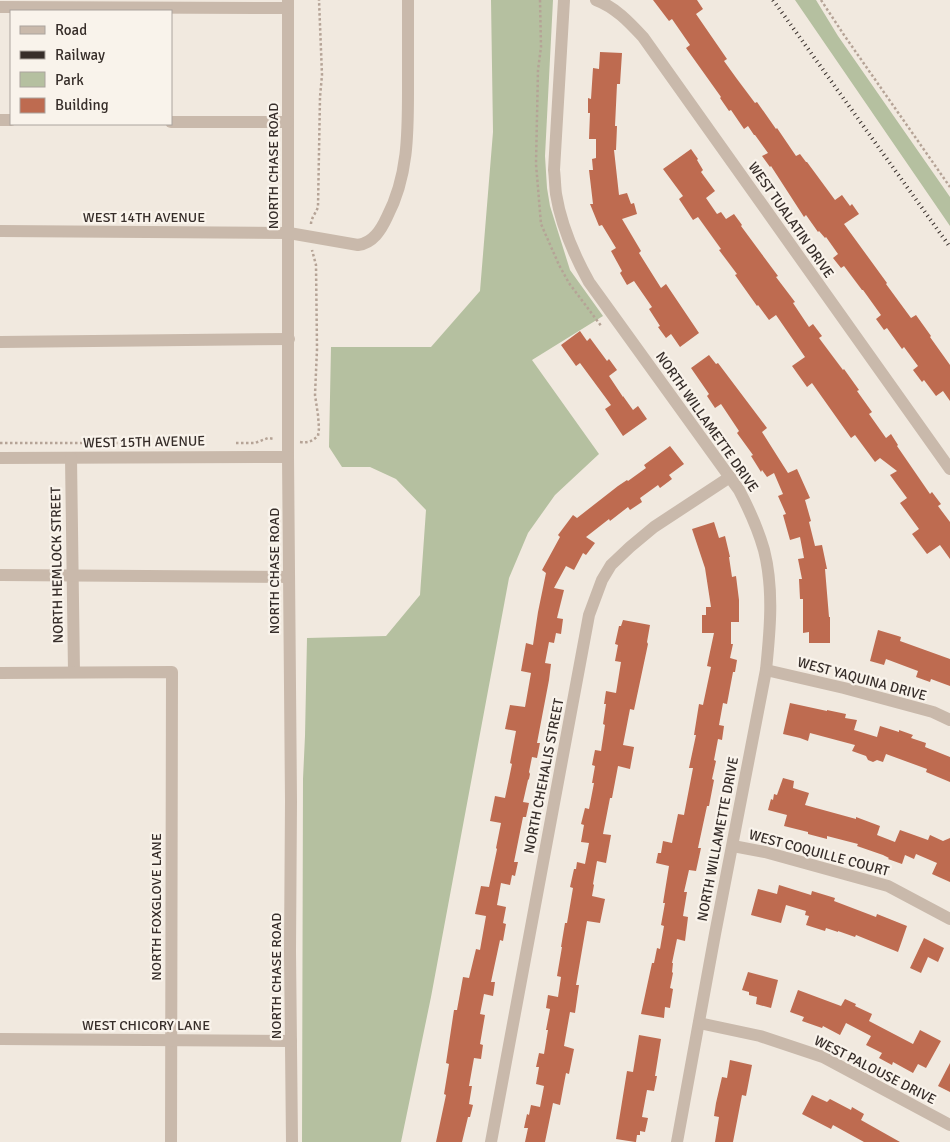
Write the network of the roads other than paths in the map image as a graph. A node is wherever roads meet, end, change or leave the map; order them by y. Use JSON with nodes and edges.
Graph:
{"nodes":[{"id":1,"x":408,"y":0,"type":"edge"},
{"id":2,"x":564,"y":0,"type":"edge"},
{"id":3,"x":596,"y":0,"type":"edge"},
{"id":4,"x":288,"y":4,"type":"edge"},
{"id":5,"x":0,"y":7,"type":"edge"},
{"id":6,"x":172,"y":122,"type":"edge"},
{"id":7,"x":288,"y":122,"type":"junction"},
{"id":8,"x":0,"y":231,"type":"edge"},
{"id":9,"x":289,"y":233,"type":"junction"},
{"id":10,"x":289,"y":339,"type":"junction"},
{"id":11,"x":0,"y":342,"type":"edge"},
{"id":12,"x":288,"y":457,"type":"junction"},
{"id":13,"x":0,"y":458,"type":"edge"},
{"id":14,"x":71,"y":458,"type":"junction"},
{"id":15,"x":950,"y":469,"type":"edge"},
{"id":16,"x":730,"y":477,"type":"junction"},
{"id":17,"x":0,"y":576,"type":"edge"},
{"id":18,"x":72,"y":576,"type":"junction"},
{"id":19,"x":290,"y":577,"type":"junction"},
{"id":20,"x":766,"y":670,"type":"junction"},
{"id":21,"x":74,"y":672,"type":"junction"},
{"id":22,"x":0,"y":673,"type":"edge"},
{"id":23,"x":950,"y":720,"type":"edge"},
{"id":24,"x":732,"y":846,"type":"junction"},
{"id":25,"x":950,"y":919,"type":"edge"},
{"id":26,"x":699,"y":1023,"type":"junction"},
{"id":27,"x":0,"y":1039,"type":"edge"},
{"id":28,"x":170,"y":1040,"type":"junction"},
{"id":29,"x":291,"y":1041,"type":"junction"},
{"id":30,"x":950,"y":1125,"type":"edge"},
{"id":31,"x":171,"y":1142,"type":"edge"},
{"id":32,"x":292,"y":1142,"type":"edge"},
{"id":33,"x":491,"y":1142,"type":"edge"},
{"id":34,"x":677,"y":1142,"type":"edge"}],
"edges":[{"from":1,"to":9,"type":"street","name":"WEST 14TH AVENUE"},
{"from":2,"to":16,"type":"street","name":"NORTH WILLAMETTE DRIVE"},
{"from":3,"to":15,"type":"street","name":"WEST TUALATIN DRIVE"},
{"from":4,"to":5,"type":"street"},
{"from":4,"to":7,"type":"street","name":"NORTH CHASE ROAD"},
{"from":6,"to":7,"type":"street"},
{"from":7,"to":9,"type":"street","name":"NORTH CHASE ROAD"},
{"from":8,"to":9,"type":"street","name":"WEST 14TH AVENUE"},
{"from":9,"to":10,"type":"street","name":"NORTH CHASE ROAD"},
{"from":10,"to":11,"type":"street"},
{"from":10,"to":12,"type":"street","name":"NORTH CHASE ROAD"},
{"from":12,"to":14,"type":"street","name":"WEST 15TH AVENUE"},
{"from":12,"to":19,"type":"street","name":"NORTH CHASE ROAD"},
{"from":13,"to":14,"type":"street","name":"WEST 15TH AVENUE"},
{"from":14,"to":18,"type":"street","name":"NORTH HEMLOCK STREET"},
{"from":16,"to":20,"type":"street","name":"NORTH WILLAMETTE DRIVE"},
{"from":16,"to":33,"type":"street","name":"NORTH CHEHALIS STREET"},
{"from":17,"to":18,"type":"street"},
{"from":18,"to":19,"type":"street"},
{"from":18,"to":21,"type":"street","name":"NORTH HEMLOCK STREET"},
{"from":19,"to":29,"type":"street","name":"NORTH CHASE ROAD"},
{"from":20,"to":23,"type":"street","name":"WEST YAQUINA DRIVE"},
{"from":20,"to":24,"type":"street","name":"NORTH WILLAMETTE DRIVE"},
{"from":21,"to":22,"type":"street"},
{"from":21,"to":28,"type":"street","name":"NORTH FOXGLOVE LANE"},
{"from":24,"to":25,"type":"street","name":"WEST COQUILLE COURT"},
{"from":24,"to":26,"type":"street","name":"NORTH WILLAMETTE DRIVE"},
{"from":26,"to":30,"type":"street","name":"WEST PALOUSE DRIVE"},
{"from":26,"to":34,"type":"street","name":"NORTH WILLAMETTE DRIVE"},
{"from":27,"to":28,"type":"street","name":"WEST CHICORY LANE"},
{"from":28,"to":29,"type":"street","name":"WEST CHICORY LANE"},
{"from":28,"to":31,"type":"street","name":"NORTH FOXGLOVE LANE"},
{"from":29,"to":32,"type":"street","name":"NORTH CHASE ROAD"}]}
